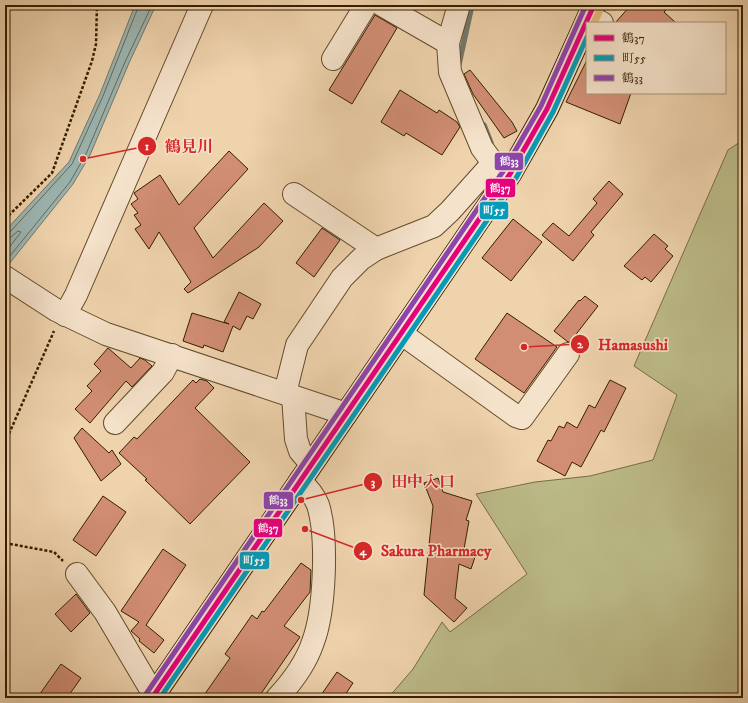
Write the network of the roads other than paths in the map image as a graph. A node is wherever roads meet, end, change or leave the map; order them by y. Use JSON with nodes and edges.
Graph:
{"nodes":[{"id":1,"x":202,"y":5,"type":"edge"},
{"id":2,"x":366,"y":5,"type":"edge"},
{"id":3,"x":382,"y":5,"type":"edge"},
{"id":4,"x":459,"y":5,"type":"edge"},
{"id":5,"x":586,"y":32,"type":"edge"},
{"id":6,"x":448,"y":43,"type":"junction"},
{"id":7,"x":333,"y":59,"type":"dead end"},
{"id":8,"x":501,"y":168,"type":"junction"},
{"id":9,"x":294,"y":194,"type":"dead end"},
{"id":10,"x":376,"y":249,"type":"junction"},
{"id":11,"x":5,"y":278,"type":"edge"},
{"id":12,"x":59,"y":318,"type":"junction"},
{"id":13,"x":402,"y":334,"type":"junction"},
{"id":14,"x":568,"y":354,"type":"dead end"},
{"id":15,"x":172,"y":355,"type":"junction"},
{"id":16,"x":289,"y":395,"type":"junction"},
{"id":17,"x":346,"y":414,"type":"junction"},
{"id":18,"x":114,"y":423,"type":"dead end"},
{"id":19,"x":306,"y":473,"type":"junction"},
{"id":20,"x":77,"y":574,"type":"dead end"},
{"id":21,"x":153,"y":696,"type":"edge"},
{"id":22,"x":277,"y":698,"type":"edge"}],
"edges":[{"from":1,"to":12,"type":"street"},
{"from":2,"to":7,"type":"street"},
{"from":3,"to":6,"type":"street"},
{"from":4,"to":6,"type":"street"},
{"from":5,"to":8,"type":"main road"},
{"from":6,"to":8,"type":"street"},
{"from":8,"to":10,"type":"street"},
{"from":8,"to":13,"type":"main road"},
{"from":9,"to":10,"type":"street"},
{"from":10,"to":16,"type":"street"},
{"from":11,"to":12,"type":"street"},
{"from":12,"to":15,"type":"street"},
{"from":13,"to":14,"type":"street"},
{"from":13,"to":17,"type":"main road"},
{"from":15,"to":16,"type":"street"},
{"from":15,"to":18,"type":"street"},
{"from":16,"to":17,"type":"street"},
{"from":16,"to":19,"type":"street"},
{"from":17,"to":19,"type":"main road"},
{"from":19,"to":21,"type":"main road"},
{"from":19,"to":22,"type":"street"},
{"from":20,"to":21,"type":"street"}]}
